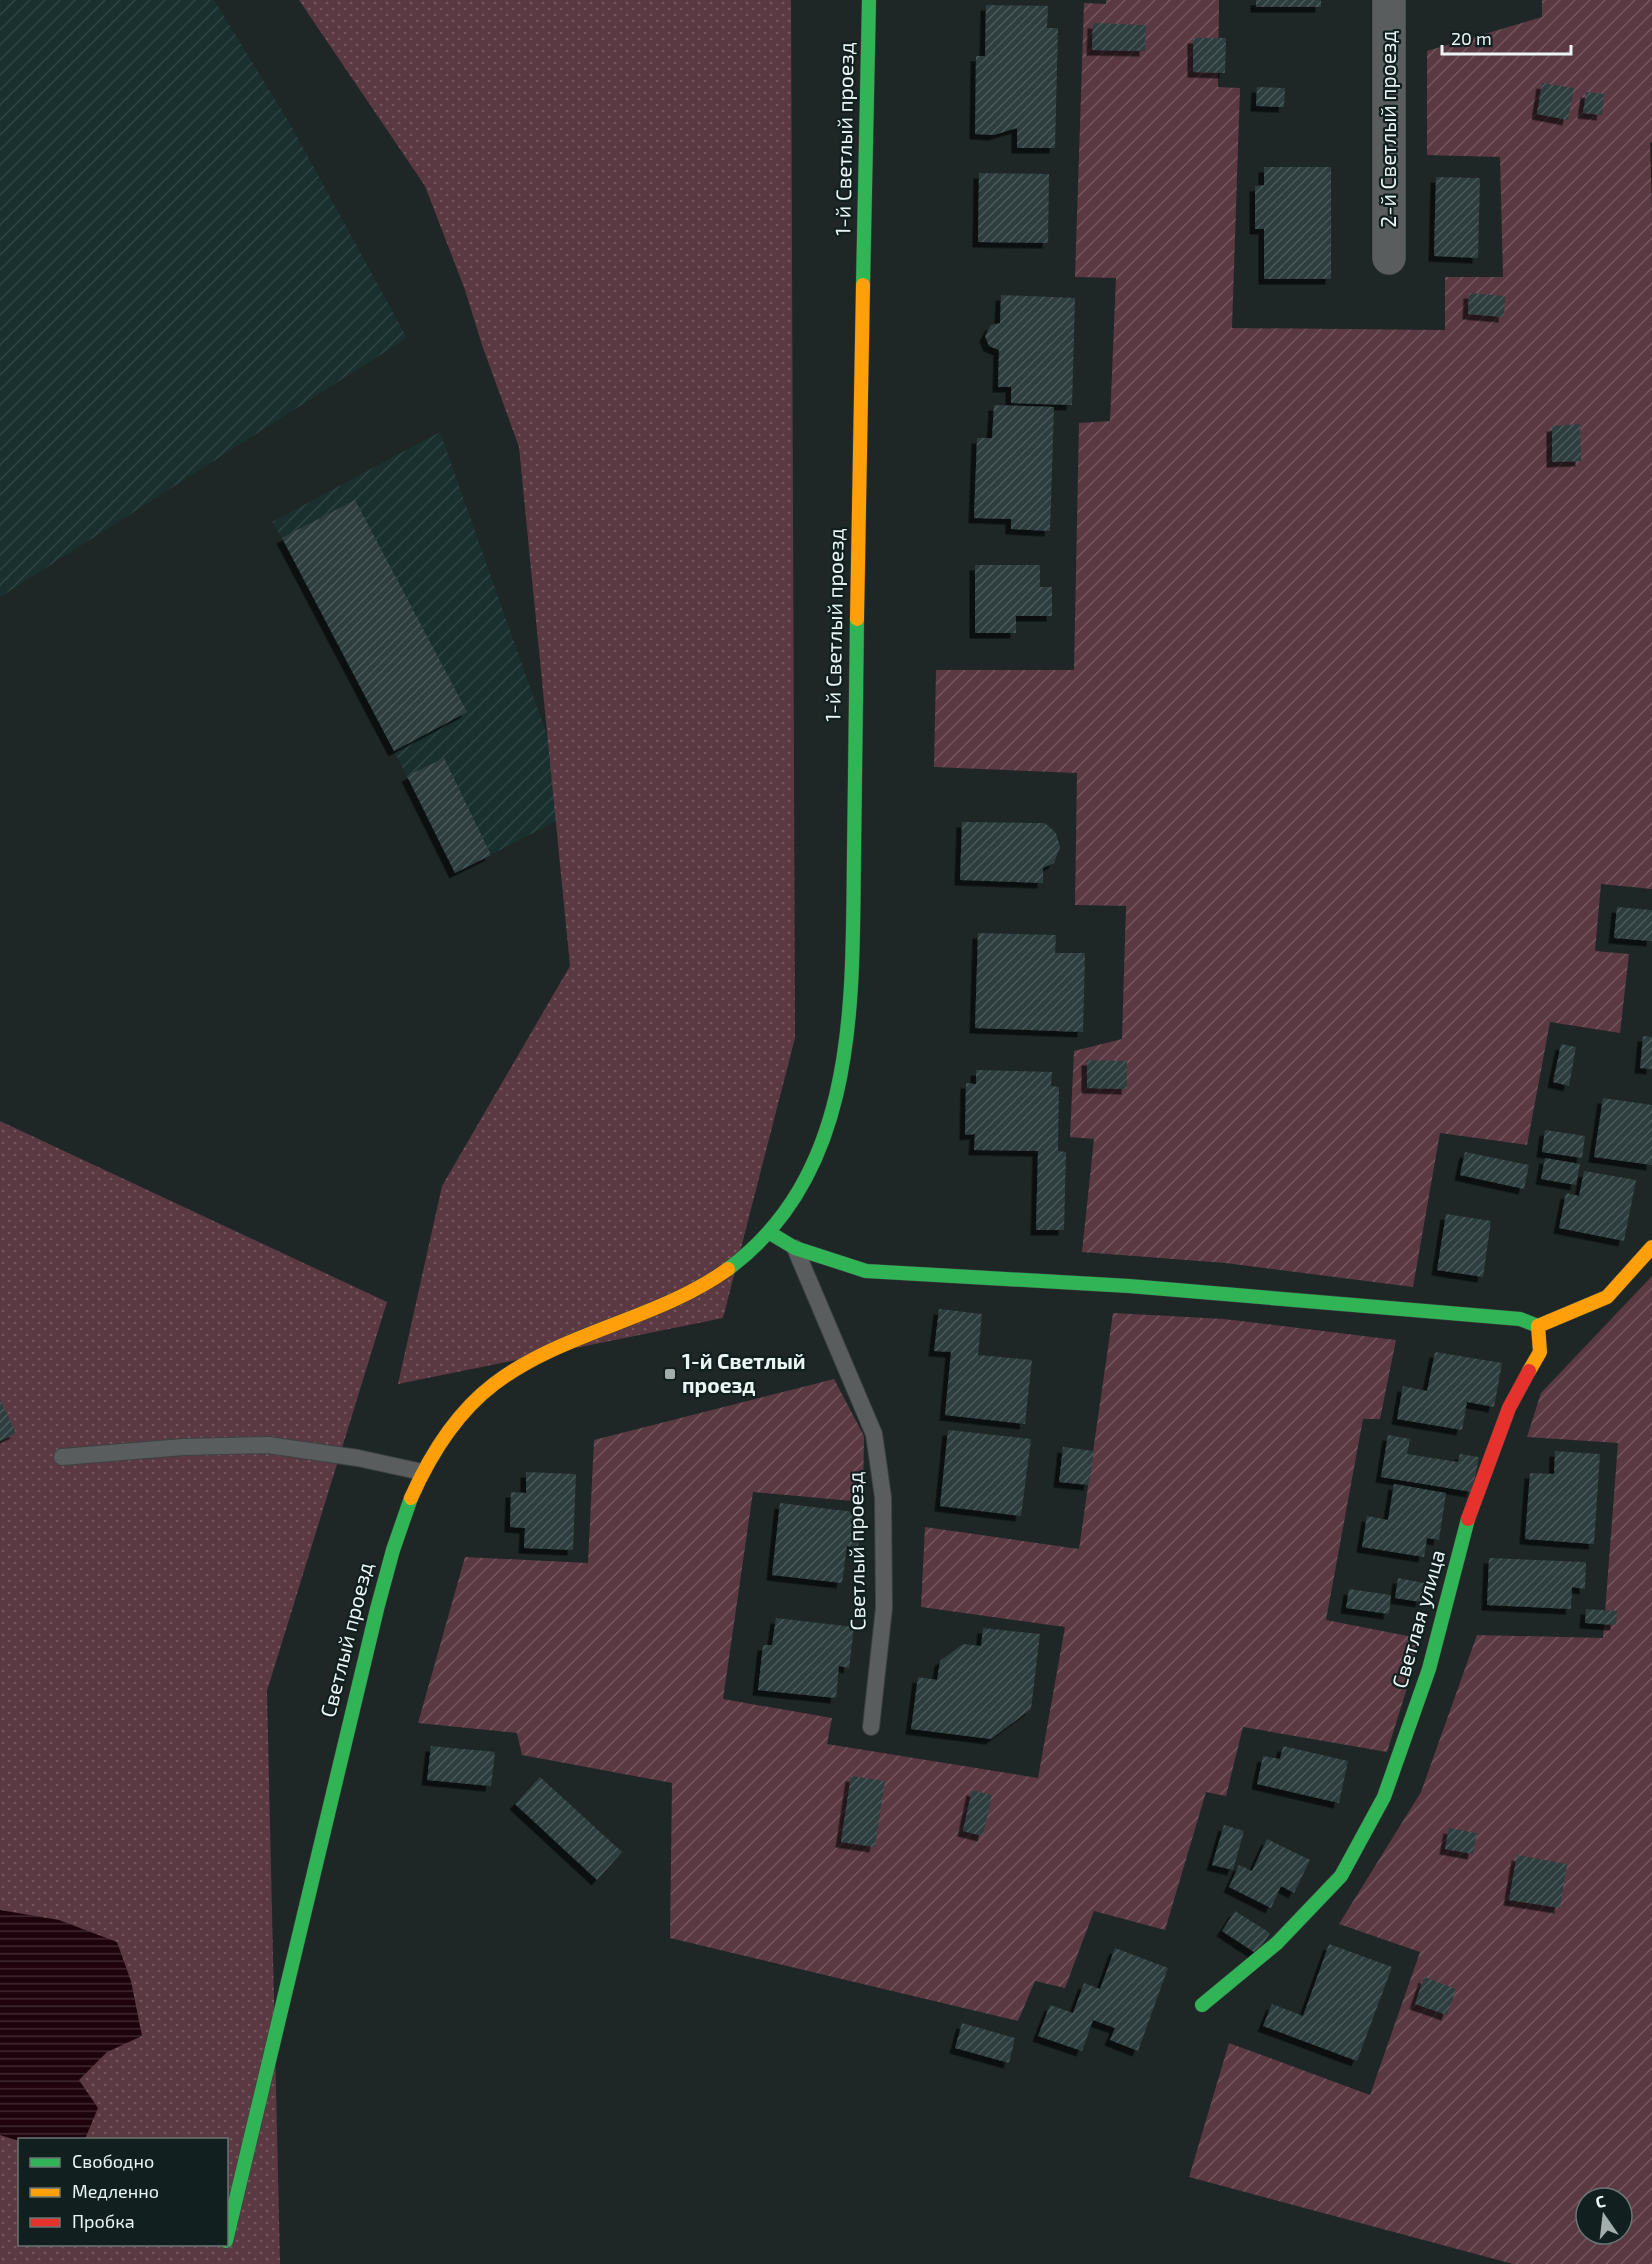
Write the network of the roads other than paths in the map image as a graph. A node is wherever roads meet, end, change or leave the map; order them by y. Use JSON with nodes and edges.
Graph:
{"nodes":[{"id":1,"x":869,"y":0,"type":"edge"},
{"id":2,"x":1389,"y":0,"type":"edge"},
{"id":3,"x":1389,"y":258,"type":"dead end"},
{"id":4,"x":770,"y":1233,"type":"junction"},
{"id":5,"x":1652,"y":1247,"type":"edge"},
{"id":6,"x":795,"y":1248,"type":"junction"},
{"id":7,"x":1538,"y":1326,"type":"junction"},
{"id":8,"x":62,"y":1457,"type":"dead end"},
{"id":9,"x":422,"y":1472,"type":"junction"},
{"id":10,"x":871,"y":1727,"type":"dead end"},
{"id":11,"x":1202,"y":2005,"type":"dead end"},
{"id":12,"x":228,"y":2233,"type":"edge"}],
"edges":[{"from":1,"to":4,"type":"street","name":"1-й Светлый проезд"},
{"from":2,"to":3,"type":"street","name":"2-й Светлый проезд"},
{"from":4,"to":6,"type":"street"},
{"from":4,"to":9,"type":"street","name":"Светлый проезд"},
{"from":5,"to":7,"type":"street"},
{"from":6,"to":7,"type":"street"},
{"from":6,"to":10,"type":"lane","name":"Светлый проезд"},
{"from":7,"to":11,"type":"street","name":"Светлая улица"},
{"from":8,"to":9,"type":"lane"},
{"from":9,"to":12,"type":"street","name":"Светлый проезд"}]}
